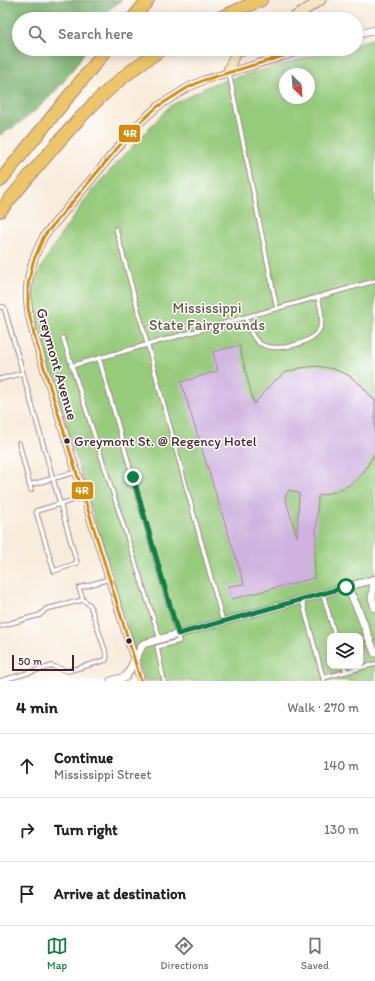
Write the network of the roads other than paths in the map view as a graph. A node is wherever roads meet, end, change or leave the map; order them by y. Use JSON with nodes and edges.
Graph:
{"nodes":[{"id":1,"x":148,"y":0,"type":"edge"},
{"id":2,"x":237,"y":0,"type":"edge"},
{"id":3,"x":261,"y":0,"type":"edge"},
{"id":4,"x":321,"y":0,"type":"edge"},
{"id":5,"x":138,"y":12,"type":"edge"},
{"id":6,"x":221,"y":12,"type":"edge"},
{"id":7,"x":233,"y":12,"type":"edge"},
{"id":8,"x":302,"y":12,"type":"edge"},
{"id":9,"x":375,"y":30,"type":"edge"},
{"id":10,"x":363,"y":33,"type":"edge"},
{"id":11,"x":101,"y":56,"type":"edge"},
{"id":12,"x":150,"y":56,"type":"edge"},
{"id":13,"x":235,"y":56,"type":"edge"},
{"id":14,"x":282,"y":56,"type":"edge"},
{"id":15,"x":228,"y":71,"type":"junction"},
{"id":16,"x":0,"y":181,"type":"edge"},
{"id":17,"x":14,"y":194,"type":"junction"},
{"id":18,"x":0,"y":211,"type":"edge"},
{"id":19,"x":0,"y":217,"type":"edge"},
{"id":20,"x":116,"y":229,"type":"dead end"},
{"id":21,"x":375,"y":281,"type":"edge"},
{"id":22,"x":318,"y":297,"type":"junction"},
{"id":23,"x":0,"y":307,"type":"edge"},
{"id":24,"x":277,"y":309,"type":"junction"},
{"id":25,"x":246,"y":318,"type":"junction"},
{"id":26,"x":63,"y":338,"type":"dead end"},
{"id":27,"x":148,"y":344,"type":"junction"},
{"id":28,"x":99,"y":358,"type":"junction"},
{"id":29,"x":71,"y":366,"type":"junction"},
{"id":30,"x":23,"y":373,"type":"junction"},
{"id":31,"x":0,"y":379,"type":"edge"},
{"id":32,"x":19,"y":443,"type":"dead end"},
{"id":33,"x":76,"y":472,"type":"junction"},
{"id":34,"x":53,"y":479,"type":"junction"},
{"id":35,"x":84,"y":497,"type":"junction"},
{"id":36,"x":60,"y":504,"type":"junction"},
{"id":37,"x":109,"y":579,"type":"junction"},
{"id":38,"x":374,"y":580,"type":"edge"},
{"id":39,"x":346,"y":587,"type":"junction"},
{"id":40,"x":323,"y":594,"type":"junction"},
{"id":41,"x":83,"y":600,"type":"junction"},
{"id":42,"x":302,"y":600,"type":"junction"},
{"id":43,"x":375,"y":608,"type":"edge"},
{"id":44,"x":223,"y":622,"type":"junction"},
{"id":45,"x":0,"y":626,"type":"edge"},
{"id":46,"x":334,"y":633,"type":"edge"},
{"id":47,"x":178,"y":634,"type":"junction"},
{"id":48,"x":160,"y":639,"type":"junction"},
{"id":49,"x":375,"y":653,"type":"edge"},
{"id":50,"x":135,"y":661,"type":"junction"},
{"id":51,"x":375,"y":664,"type":"edge"},
{"id":52,"x":345,"y":669,"type":"edge"},
{"id":53,"x":346,"y":672,"type":"junction"},
{"id":54,"x":324,"y":680,"type":"edge"},
{"id":55,"x":0,"y":681,"type":"edge"},
{"id":56,"x":111,"y":681,"type":"edge"},
{"id":57,"x":141,"y":681,"type":"edge"},
{"id":58,"x":164,"y":681,"type":"edge"}],
"edges":[{"from":1,"to":5,"type":"highway"},
{"from":2,"to":6,"type":"highway"},
{"from":3,"to":7,"type":"highway"},
{"from":4,"to":8,"type":"main road"},
{"from":9,"to":10,"type":"street"},
{"from":11,"to":16,"type":"highway"},
{"from":12,"to":17,"type":"highway"},
{"from":13,"to":15,"type":"main road"},
{"from":14,"to":15,"type":"street","name":"Greymont Avenue"},
{"from":15,"to":24,"type":"lane"},
{"from":15,"to":33,"type":"street","name":"Greymont Avenue"},
{"from":17,"to":18,"type":"highway"},
{"from":17,"to":19,"type":"highway"},
{"from":20,"to":27,"type":"lane"},
{"from":21,"to":22,"type":"lane"},
{"from":22,"to":24,"type":"lane"},
{"from":22,"to":25,"type":"lane"},
{"from":23,"to":30,"type":"lane"},
{"from":24,"to":25,"type":"lane"},
{"from":25,"to":27,"type":"lane"},
{"from":26,"to":29,"type":"lane"},
{"from":27,"to":28,"type":"lane"},
{"from":27,"to":44,"type":"lane"},
{"from":28,"to":29,"type":"lane"},
{"from":28,"to":47,"type":"lane"},
{"from":29,"to":48,"type":"lane"},
{"from":30,"to":31,"type":"lane"},
{"from":30,"to":34,"type":"lane"},
{"from":32,"to":34,"type":"lane"},
{"from":33,"to":34,"type":"lane"},
{"from":33,"to":35,"type":"street","name":"Greymont Avenue"},
{"from":34,"to":36,"type":"lane"},
{"from":35,"to":36,"type":"lane"},
{"from":35,"to":37,"type":"street","name":"Greymont Avenue"},
{"from":36,"to":36,"type":"lane"},
{"from":37,"to":41,"type":"lane"},
{"from":37,"to":50,"type":"street","name":"Greymont Avenue"},
{"from":38,"to":39,"type":"street"},
{"from":38,"to":43,"type":"street"},
{"from":39,"to":40,"type":"street"},
{"from":39,"to":49,"type":"street"},
{"from":40,"to":42,"type":"street"},
{"from":40,"to":46,"type":"lane"},
{"from":41,"to":45,"type":"lane"},
{"from":41,"to":55,"type":"lane"},
{"from":42,"to":44,"type":"street"},
{"from":42,"to":54,"type":"lane"},
{"from":44,"to":47,"type":"street"},
{"from":47,"to":48,"type":"street"},
{"from":47,"to":58,"type":"lane"},
{"from":48,"to":50,"type":"street"},
{"from":50,"to":56,"type":"street"},
{"from":50,"to":57,"type":"street","name":"Greymont Avenue"},
{"from":51,"to":53,"type":"lane"},
{"from":52,"to":53,"type":"lane"},
{"from":53,"to":54,"type":"lane"}]}
